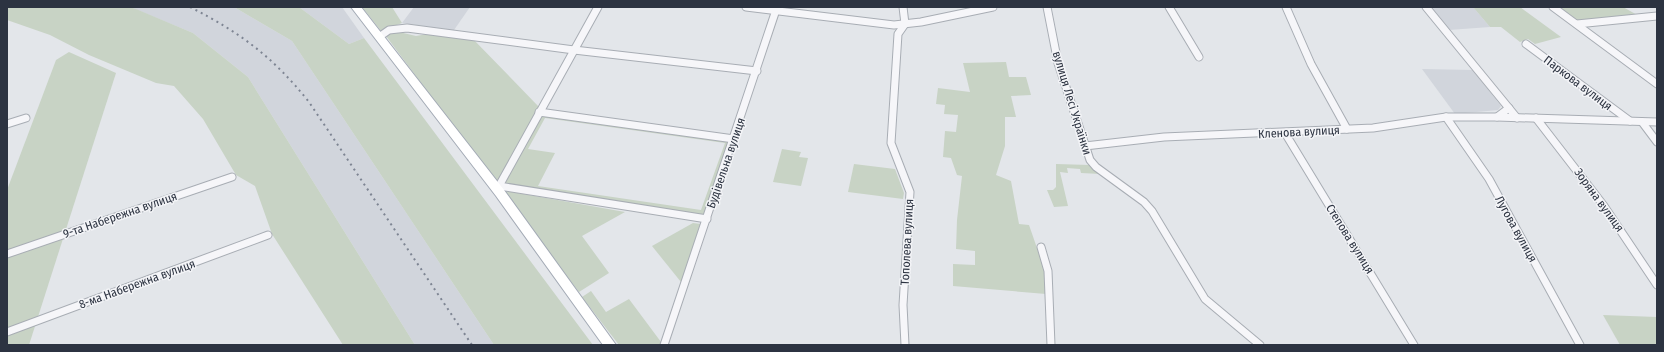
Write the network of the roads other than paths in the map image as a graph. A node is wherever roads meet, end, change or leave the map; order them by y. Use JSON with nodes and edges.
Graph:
{"nodes":[{"id":1,"x":356,"y":7,"type":"edge"},
{"id":2,"x":598,"y":7,"type":"edge"},
{"id":3,"x":746,"y":7,"type":"edge"},
{"id":4,"x":903,"y":7,"type":"edge"},
{"id":5,"x":993,"y":7,"type":"edge"},
{"id":6,"x":1047,"y":7,"type":"edge"},
{"id":7,"x":1169,"y":7,"type":"edge"},
{"id":8,"x":1286,"y":7,"type":"edge"},
{"id":9,"x":1426,"y":7,"type":"edge"},
{"id":10,"x":1553,"y":7,"type":"edge"},
{"id":11,"x":777,"y":9,"type":"edge"},
{"id":12,"x":1657,"y":16,"type":"edge"},
{"id":13,"x":905,"y":24,"type":"junction"},
{"id":14,"x":1577,"y":24,"type":"junction"},
{"id":15,"x":379,"y":37,"type":"junction"},
{"id":16,"x":1526,"y":44,"type":"dead end"},
{"id":17,"x":574,"y":50,"type":"junction"},
{"id":18,"x":1199,"y":57,"type":"dead end"},
{"id":19,"x":757,"y":71,"type":"junction"},
{"id":20,"x":1657,"y":84,"type":"edge"},
{"id":21,"x":1509,"y":108,"type":"junction"},
{"id":22,"x":539,"y":112,"type":"junction"},
{"id":23,"x":1446,"y":117,"type":"junction"},
{"id":24,"x":1498,"y":117,"type":"junction"},
{"id":25,"x":26,"y":118,"type":"dead end"},
{"id":26,"x":1517,"y":118,"type":"junction"},
{"id":27,"x":1536,"y":118,"type":"junction"},
{"id":28,"x":1630,"y":122,"type":"junction"},
{"id":29,"x":1642,"y":122,"type":"junction"},
{"id":30,"x":1657,"y":122,"type":"edge"},
{"id":31,"x":7,"y":124,"type":"edge"},
{"id":32,"x":1347,"y":129,"type":"junction"},
{"id":33,"x":1285,"y":133,"type":"junction"},
{"id":34,"x":734,"y":139,"type":"junction"},
{"id":35,"x":1657,"y":142,"type":"edge"},
{"id":36,"x":1085,"y":146,"type":"junction"},
{"id":37,"x":232,"y":177,"type":"dead end"},
{"id":38,"x":500,"y":190,"type":"junction"},
{"id":39,"x":707,"y":219,"type":"junction"},
{"id":40,"x":268,"y":235,"type":"dead end"},
{"id":41,"x":1041,"y":247,"type":"dead end"},
{"id":42,"x":7,"y":254,"type":"edge"},
{"id":43,"x":1657,"y":285,"type":"edge"},
{"id":44,"x":7,"y":332,"type":"edge"},
{"id":45,"x":610,"y":345,"type":"edge"},
{"id":46,"x":664,"y":345,"type":"edge"},
{"id":47,"x":905,"y":345,"type":"edge"},
{"id":48,"x":1051,"y":345,"type":"edge"},
{"id":49,"x":1260,"y":345,"type":"edge"},
{"id":50,"x":1414,"y":345,"type":"edge"},
{"id":51,"x":1580,"y":345,"type":"edge"}],
"edges":[{"from":1,"to":15,"type":"main road"},
{"from":2,"to":17,"type":"street"},
{"from":3,"to":11,"type":"street"},
{"from":4,"to":13,"type":"street"},
{"from":5,"to":13,"type":"street"},
{"from":6,"to":36,"type":"street","name":"вулиця Лесі Українки"},
{"from":7,"to":18,"type":"street"},
{"from":8,"to":32,"type":"street"},
{"from":9,"to":21,"type":"street"},
{"from":10,"to":14,"type":"street"},
{"from":11,"to":13,"type":"street"},
{"from":11,"to":19,"type":"street","name":"Будівельна вулиця"},
{"from":12,"to":14,"type":"street"},
{"from":13,"to":47,"type":"street","name":"Тополева вулиця"},
{"from":14,"to":20,"type":"street"},
{"from":15,"to":17,"type":"street"},
{"from":15,"to":38,"type":"main road"},
{"from":16,"to":28,"type":"street","name":"Паркова вулиця"},
{"from":17,"to":19,"type":"street"},
{"from":17,"to":22,"type":"street"},
{"from":19,"to":34,"type":"street","name":"Будівельна вулиця"},
{"from":21,"to":24,"type":"street"},
{"from":21,"to":26,"type":"street"},
{"from":22,"to":34,"type":"street"},
{"from":22,"to":38,"type":"street"},
{"from":23,"to":24,"type":"street","name":"Кленова вулиця"},
{"from":23,"to":32,"type":"street","name":"Кленова вулиця"},
{"from":23,"to":51,"type":"street","name":"Лугова вулиця"},
{"from":24,"to":26,"type":"street","name":"Кленова вулиця"},
{"from":25,"to":31,"type":"street"},
{"from":26,"to":27,"type":"street","name":"Кленова вулиця"},
{"from":27,"to":28,"type":"street","name":"Кленова вулиця"},
{"from":27,"to":43,"type":"street","name":"Зоряна вулиця"},
{"from":28,"to":29,"type":"street","name":"Кленова вулиця"},
{"from":29,"to":30,"type":"street","name":"Кленова вулиця"},
{"from":29,"to":35,"type":"street"},
{"from":32,"to":33,"type":"street","name":"Кленова вулиця"},
{"from":33,"to":36,"type":"street","name":"Кленова вулиця"},
{"from":33,"to":50,"type":"street","name":"Степова вулиця"},
{"from":34,"to":39,"type":"street","name":"Будівельна вулиця"},
{"from":36,"to":49,"type":"street","name":"вулиця Лесі Українки"},
{"from":37,"to":42,"type":"street","name":"9-та Набережна вулиця"},
{"from":38,"to":39,"type":"street"},
{"from":38,"to":45,"type":"main road"},
{"from":39,"to":46,"type":"street","name":"Будівельна вулиця"},
{"from":40,"to":44,"type":"street","name":"8-ма Набережна вулиця"},
{"from":41,"to":48,"type":"street"}]}
